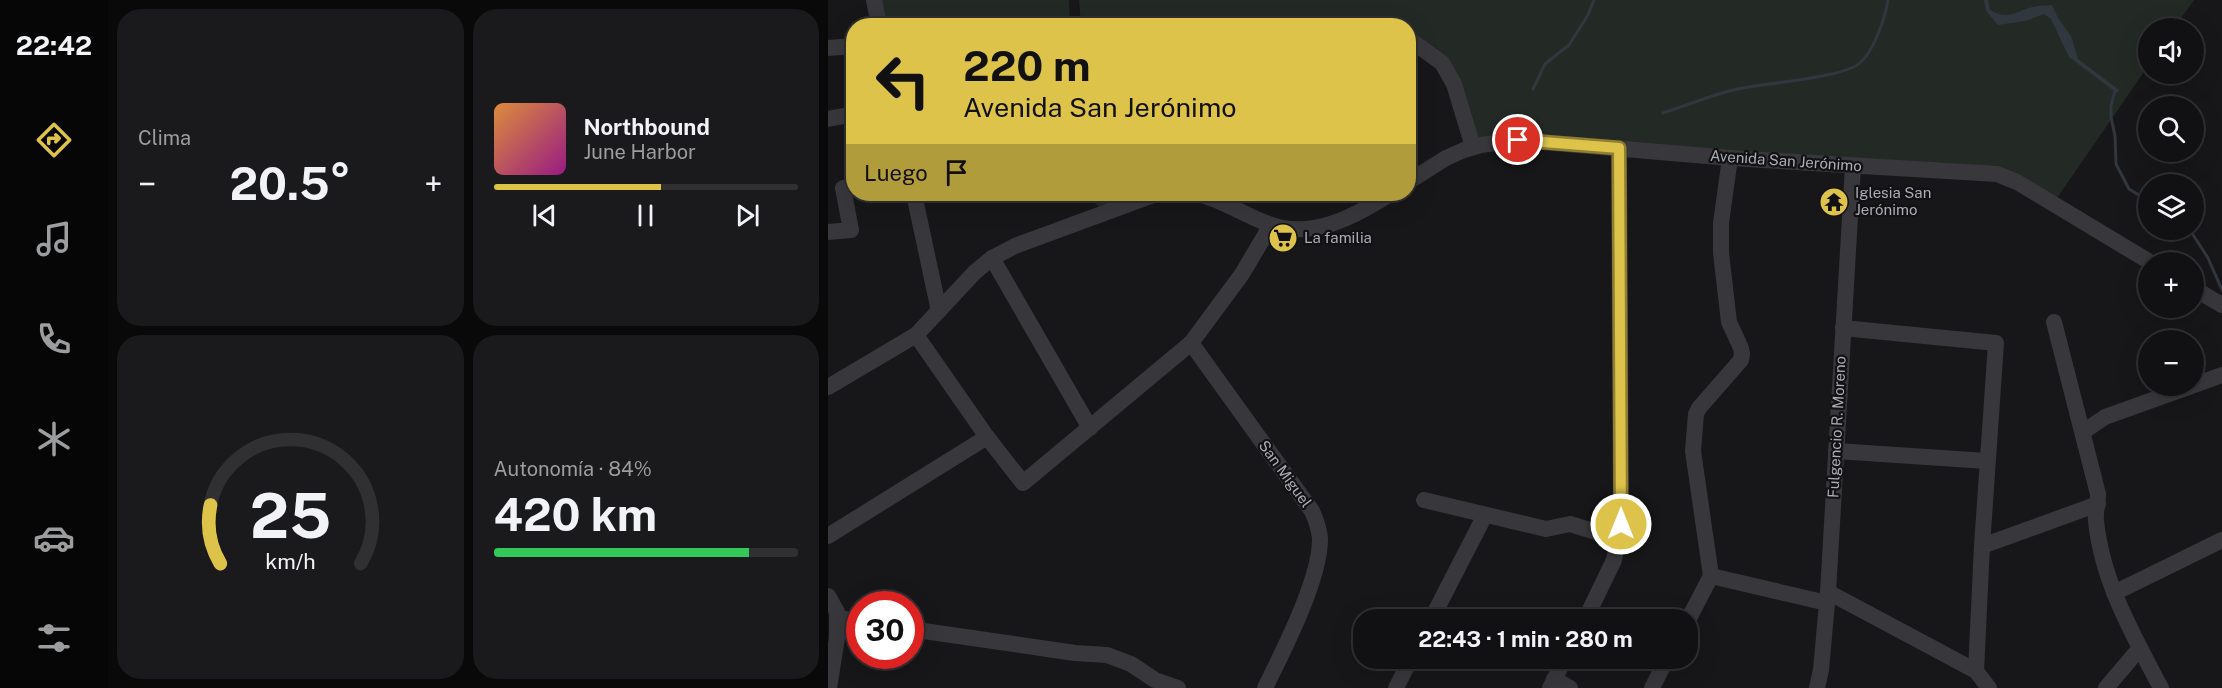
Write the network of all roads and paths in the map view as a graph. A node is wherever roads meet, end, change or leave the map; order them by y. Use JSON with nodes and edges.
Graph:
{"nodes":[{"id":1,"x":874,"y":0,"type":"edge"},
{"id":2,"x":877,"y":18,"type":"edge"},
{"id":3,"x":1416,"y":44,"type":"edge"},
{"id":4,"x":846,"y":47,"type":"edge"},
{"id":5,"x":828,"y":48,"type":"edge"},
{"id":6,"x":846,"y":116,"type":"edge"},
{"id":7,"x":828,"y":119,"type":"edge"},
{"id":8,"x":1473,"y":147,"type":"junction"},
{"id":9,"x":1619,"y":148,"type":"junction"},
{"id":10,"x":1730,"y":158,"type":"junction"},
{"id":11,"x":1852,"y":166,"type":"junction"},
{"id":12,"x":1416,"y":177,"type":"edge"},
{"id":13,"x":846,"y":188,"type":"edge"},
{"id":14,"x":915,"y":201,"type":"edge"},
{"id":15,"x":1137,"y":201,"type":"edge"},
{"id":16,"x":1214,"y":201,"type":"edge"},
{"id":17,"x":1379,"y":201,"type":"edge"},
{"id":18,"x":1271,"y":225,"type":"junction"},
{"id":19,"x":828,"y":232,"type":"edge"},
{"id":20,"x":2138,"y":255,"type":"edge"},
{"id":21,"x":992,"y":258,"type":"junction"},
{"id":22,"x":2204,"y":294,"type":"edge"},
{"id":23,"x":2222,"y":305,"type":"edge"},
{"id":24,"x":939,"y":311,"type":"junction"},
{"id":25,"x":2054,"y":322,"type":"dead end"},
{"id":26,"x":1843,"y":328,"type":"junction"},
{"id":27,"x":916,"y":335,"type":"junction"},
{"id":28,"x":1191,"y":342,"type":"junction"},
{"id":29,"x":2222,"y":375,"type":"edge"},
{"id":30,"x":828,"y":387,"type":"edge"},
{"id":31,"x":1090,"y":428,"type":"junction"},
{"id":32,"x":2083,"y":432,"type":"junction"},
{"id":33,"x":987,"y":437,"type":"junction"},
{"id":34,"x":1836,"y":451,"type":"junction"},
{"id":35,"x":1988,"y":461,"type":"junction"},
{"id":36,"x":1424,"y":500,"type":"dead end"},
{"id":37,"x":2098,"y":504,"type":"junction"},
{"id":38,"x":1485,"y":515,"type":"junction"},
{"id":39,"x":828,"y":536,"type":"edge"},
{"id":40,"x":1619,"y":539,"type":"junction"},
{"id":41,"x":2222,"y":540,"type":"edge"},
{"id":42,"x":1982,"y":546,"type":"junction"},
{"id":43,"x":1711,"y":576,"type":"junction"},
{"id":44,"x":2114,"y":593,"type":"junction"},
{"id":45,"x":828,"y":596,"type":"edge"},
{"id":46,"x":1827,"y":598,"type":"junction"},
{"id":47,"x":1437,"y":609,"type":"edge"},
{"id":48,"x":1590,"y":609,"type":"edge"},
{"id":49,"x":1694,"y":609,"type":"edge"},
{"id":50,"x":837,"y":618,"type":"junction"},
{"id":51,"x":846,"y":619,"type":"edge"},
{"id":52,"x":924,"y":631,"type":"edge"},
{"id":53,"x":2140,"y":648,"type":"junction"},
{"id":54,"x":1406,"y":669,"type":"edge"},
{"id":55,"x":1559,"y":669,"type":"edge"},
{"id":56,"x":1662,"y":669,"type":"edge"},
{"id":57,"x":1976,"y":671,"type":"junction"},
{"id":58,"x":1552,"y":683,"type":"edge"},
{"id":59,"x":829,"y":688,"type":"edge"},
{"id":60,"x":1178,"y":688,"type":"edge"},
{"id":61,"x":1265,"y":688,"type":"edge"},
{"id":62,"x":1396,"y":688,"type":"edge"},
{"id":63,"x":1570,"y":688,"type":"edge"},
{"id":64,"x":1652,"y":688,"type":"edge"},
{"id":65,"x":1817,"y":688,"type":"edge"},
{"id":66,"x":1989,"y":688,"type":"edge"},
{"id":67,"x":2106,"y":688,"type":"edge"},
{"id":68,"x":2161,"y":688,"type":"edge"}],
"edges":[{"from":1,"to":2,"type":"street"},
{"from":3,"to":8,"type":"street"},
{"from":4,"to":5,"type":"street"},
{"from":6,"to":7,"type":"street"},
{"from":8,"to":9,"type":"street","name":"Avenida San Jerónimo"},
{"from":8,"to":12,"type":"street","name":"Avenida San Jerónimo"},
{"from":9,"to":10,"type":"street","name":"Avenida San Jerónimo"},
{"from":9,"to":40,"type":"street"},
{"from":10,"to":11,"type":"street","name":"Avenida San Jerónimo"},
{"from":10,"to":43,"type":"street"},
{"from":11,"to":20,"type":"street","name":"Avenida San Jerónimo"},
{"from":11,"to":26,"type":"street","name":"Fulgencio R. Moreno"},
{"from":13,"to":19,"type":"street"},
{"from":14,"to":24,"type":"street"},
{"from":15,"to":21,"type":"street"},
{"from":16,"to":18,"type":"street"},
{"from":17,"to":18,"type":"street"},
{"from":18,"to":28,"type":"street"},
{"from":21,"to":24,"type":"street"},
{"from":21,"to":31,"type":"street"},
{"from":22,"to":23,"type":"street"},
{"from":24,"to":27,"type":"street"},
{"from":25,"to":32,"type":"street"},
{"from":26,"to":34,"type":"street","name":"Fulgencio R. Moreno"},
{"from":26,"to":35,"type":"street"},
{"from":27,"to":30,"type":"street"},
{"from":27,"to":33,"type":"street"},
{"from":28,"to":31,"type":"street"},
{"from":28,"to":61,"type":"street","name":"San Miguel"},
{"from":29,"to":32,"type":"street"},
{"from":31,"to":33,"type":"street"},
{"from":32,"to":37,"type":"street"},
{"from":33,"to":39,"type":"street"},
{"from":34,"to":35,"type":"street"},
{"from":34,"to":46,"type":"street","name":"Fulgencio R. Moreno"},
{"from":35,"to":42,"type":"street"},
{"from":36,"to":38,"type":"street"},
{"from":37,"to":42,"type":"street"},
{"from":37,"to":44,"type":"street"},
{"from":38,"to":40,"type":"street"},
{"from":38,"to":47,"type":"street"},
{"from":40,"to":48,"type":"street"},
{"from":41,"to":44,"type":"street"},
{"from":42,"to":57,"type":"street"},
{"from":43,"to":46,"type":"street"},
{"from":43,"to":49,"type":"street"},
{"from":44,"to":53,"type":"street"},
{"from":45,"to":50,"type":"street"},
{"from":46,"to":57,"type":"street"},
{"from":46,"to":65,"type":"street","name":"Fulgencio R. Moreno"},
{"from":50,"to":51,"type":"street"},
{"from":50,"to":59,"type":"street"},
{"from":52,"to":60,"type":"street"},
{"from":53,"to":67,"type":"street"},
{"from":53,"to":68,"type":"street"},
{"from":54,"to":62,"type":"street"},
{"from":55,"to":58,"type":"street"},
{"from":56,"to":64,"type":"street"},
{"from":57,"to":66,"type":"street"},
{"from":58,"to":63,"type":"street"}]}
